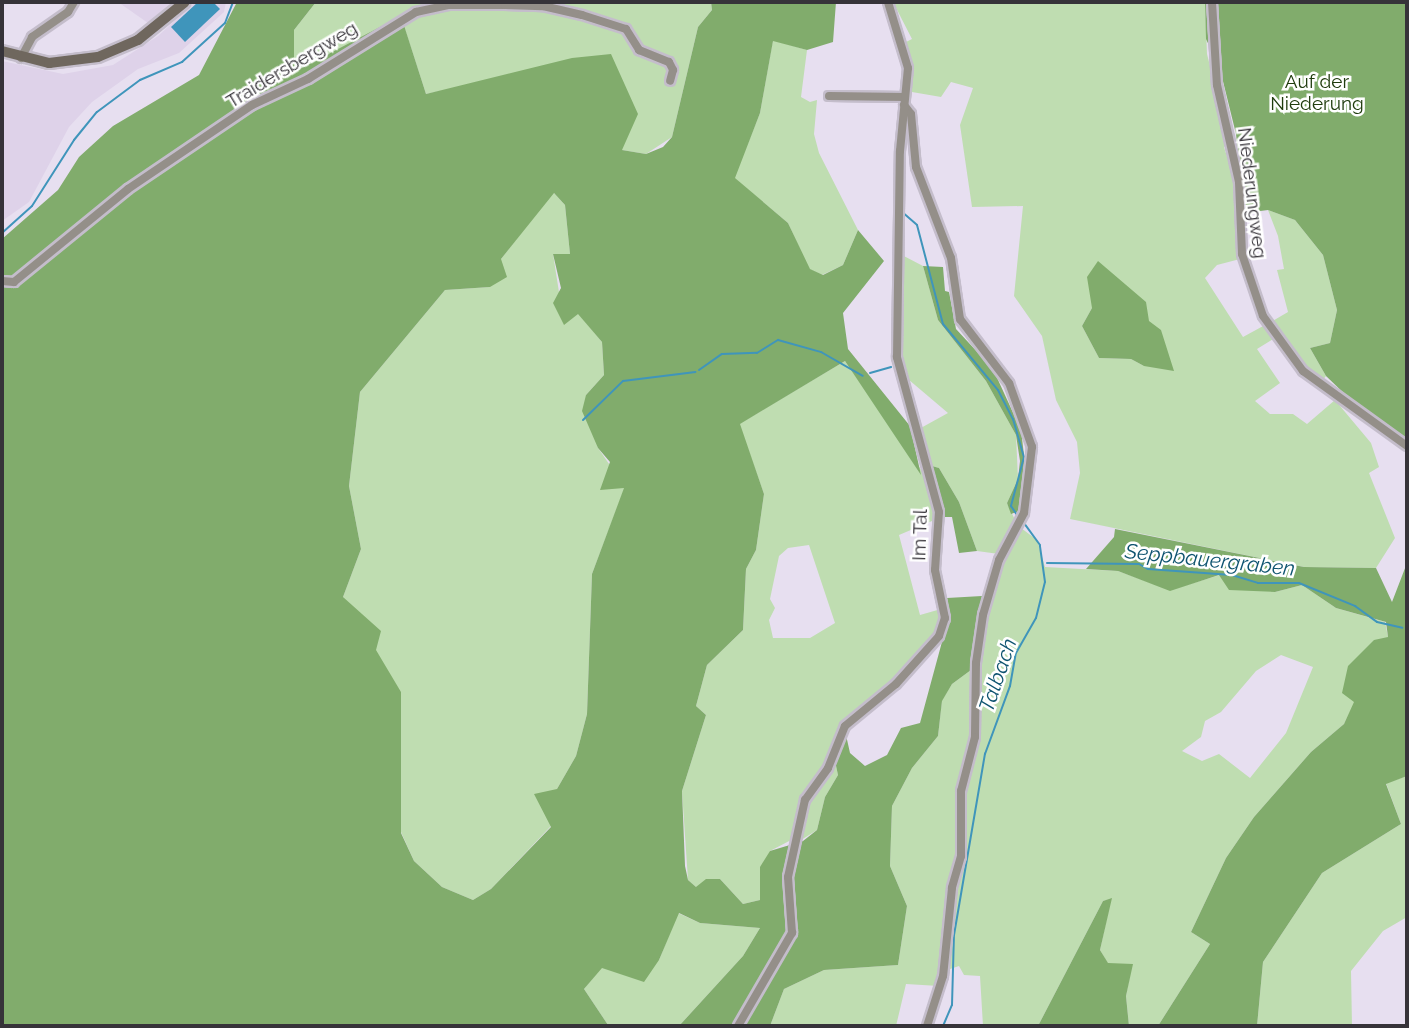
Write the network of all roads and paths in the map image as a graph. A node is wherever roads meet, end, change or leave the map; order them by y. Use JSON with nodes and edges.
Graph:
{"nodes":[{"id":1,"x":74,"y":2,"type":"edge"},
{"id":2,"x":185,"y":2,"type":"edge"},
{"id":3,"x":888,"y":2,"type":"edge"},
{"id":4,"x":1212,"y":2,"type":"edge"},
{"id":5,"x":2,"y":51,"type":"edge"},
{"id":6,"x":21,"y":58,"type":"junction"},
{"id":7,"x":670,"y":81,"type":"dead end"},
{"id":8,"x":828,"y":96,"type":"dead end"},
{"id":9,"x":905,"y":101,"type":"junction"},
{"id":10,"x":2,"y":281,"type":"edge"},
{"id":11,"x":1407,"y":446,"type":"edge"},
{"id":12,"x":738,"y":1026,"type":"edge"},
{"id":13,"x":927,"y":1026,"type":"edge"}],
"edges":[{"from":1,"to":6,"type":"street"},
{"from":2,"to":6,"type":"main road"},
{"from":3,"to":9,"type":"street","name":"Im Tal"},
{"from":4,"to":11,"type":"street","name":"Niederungweg"},
{"from":5,"to":6,"type":"main road"},
{"from":7,"to":10,"type":"street","name":"Traidersbergweg"},
{"from":8,"to":9,"type":"street"},
{"from":9,"to":12,"type":"street","name":"Im Tal"},
{"from":9,"to":13,"type":"street","name":"Im Tal"}]}
